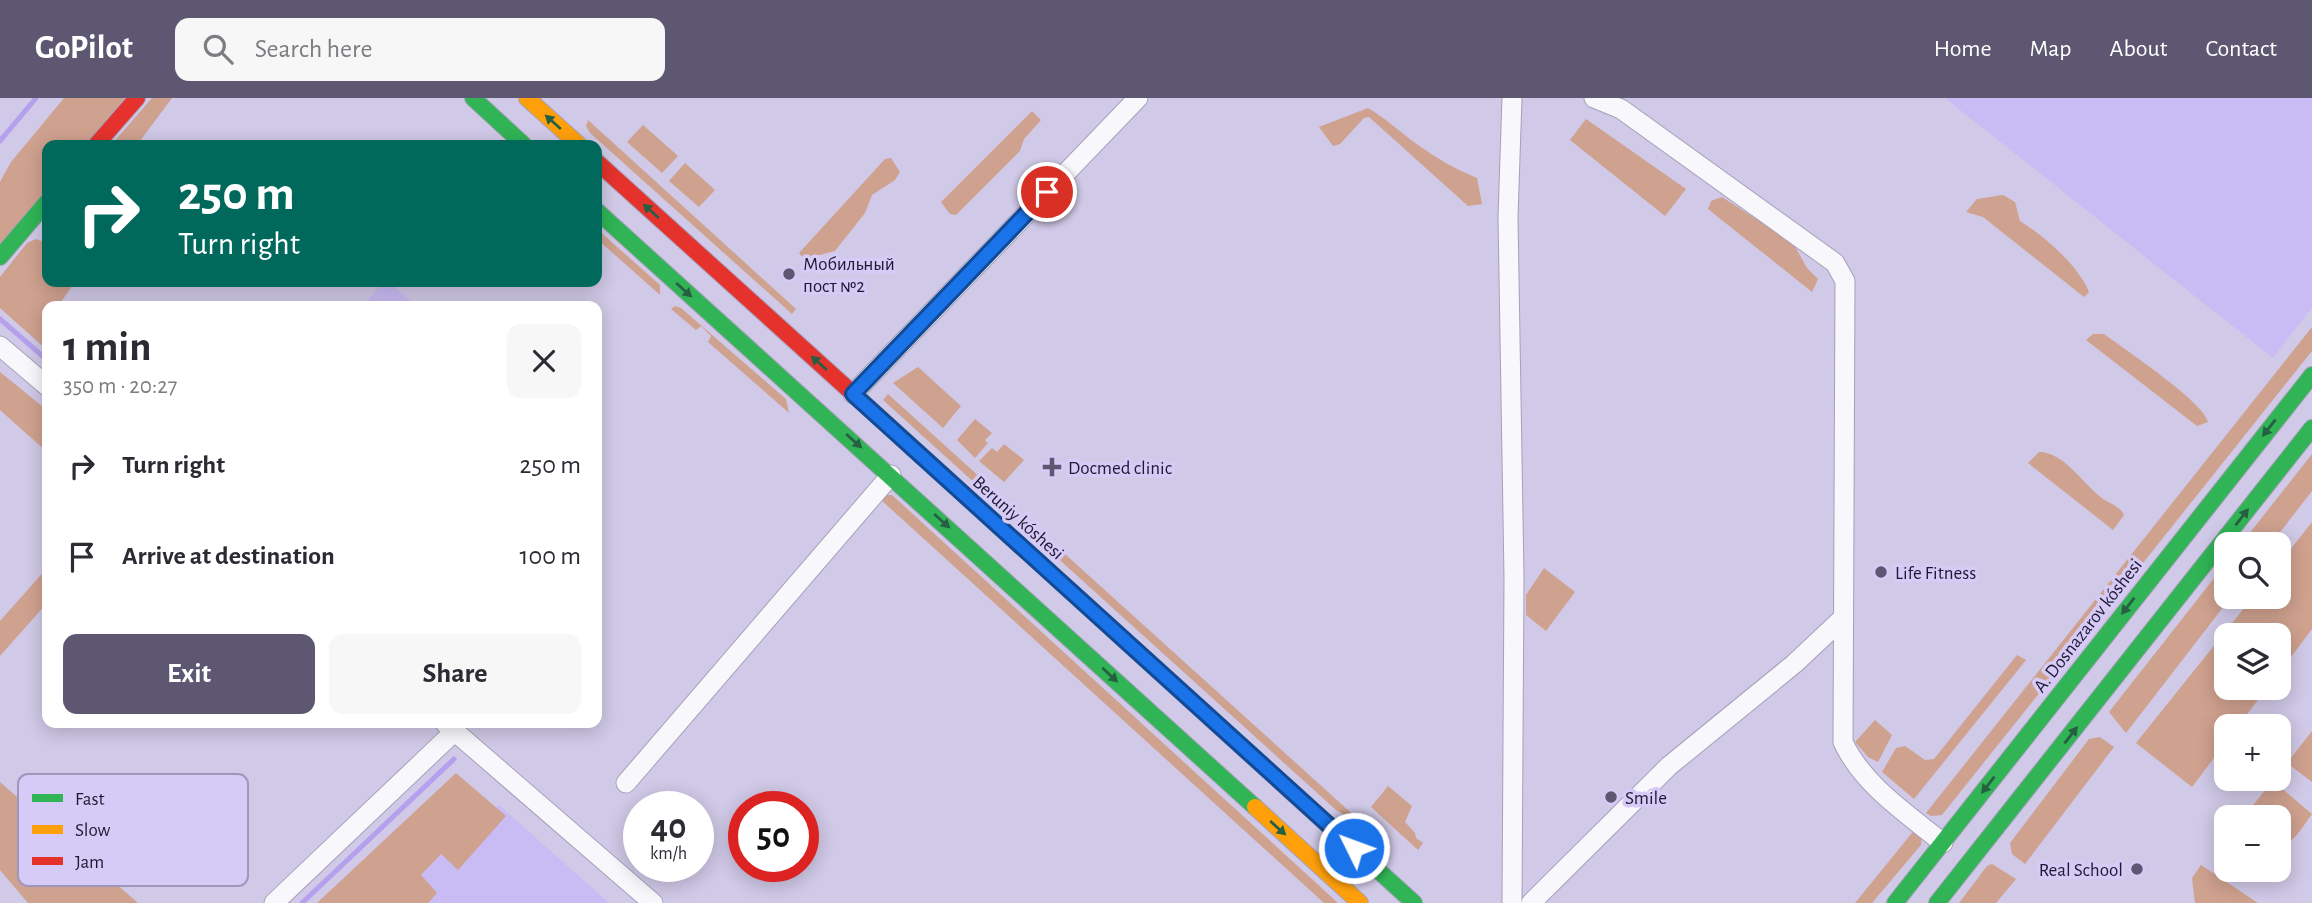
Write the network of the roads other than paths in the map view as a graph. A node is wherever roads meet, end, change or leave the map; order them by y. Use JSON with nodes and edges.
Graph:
{"nodes":[{"id":1,"x":137,"y":98,"type":"edge"},
{"id":2,"x":473,"y":98,"type":"edge"},
{"id":3,"x":527,"y":98,"type":"edge"},
{"id":4,"x":1138,"y":98,"type":"edge"},
{"id":5,"x":1511,"y":98,"type":"edge"},
{"id":6,"x":1594,"y":98,"type":"edge"},
{"id":7,"x":100,"y":140,"type":"edge"},
{"id":8,"x":519,"y":140,"type":"edge"},
{"id":9,"x":573,"y":140,"type":"edge"},
{"id":10,"x":602,"y":167,"type":"edge"},
{"id":11,"x":42,"y":208,"type":"edge"},
{"id":12,"x":602,"y":215,"type":"edge"},
{"id":13,"x":0,"y":257,"type":"edge"},
{"id":14,"x":0,"y":346,"type":"edge"},
{"id":15,"x":2312,"y":375,"type":"edge"},
{"id":16,"x":42,"y":382,"type":"edge"},
{"id":17,"x":853,"y":394,"type":"junction"},
{"id":18,"x":2312,"y":428,"type":"edge"},
{"id":19,"x":891,"y":475,"type":"junction"},
{"id":20,"x":998,"y":548,"type":"junction"},
{"id":21,"x":1843,"y":618,"type":"junction"},
{"id":22,"x":449,"y":728,"type":"edge"},
{"id":23,"x":451,"y":728,"type":"edge"},
{"id":24,"x":626,"y":783,"type":"dead end"},
{"id":25,"x":1943,"y":843,"type":"junction"},
{"id":26,"x":274,"y":903,"type":"edge"},
{"id":27,"x":653,"y":903,"type":"edge"},
{"id":28,"x":1360,"y":903,"type":"edge"},
{"id":29,"x":1414,"y":903,"type":"edge"},
{"id":30,"x":1512,"y":903,"type":"edge"},
{"id":31,"x":1531,"y":903,"type":"edge"},
{"id":32,"x":1895,"y":903,"type":"edge"},
{"id":33,"x":1937,"y":903,"type":"edge"}],
"edges":[{"from":1,"to":7,"type":"main road"},
{"from":2,"to":8,"type":"main road"},
{"from":9,"to":3,"type":"main road","one_way":true},
{"from":4,"to":17,"type":"street"},
{"from":5,"to":30,"type":"street"},
{"from":6,"to":21,"type":"street"},
{"from":17,"to":10,"type":"main road","name":"Beruniy kóshesi","one_way":true},
{"from":11,"to":13,"type":"main road"},
{"from":12,"to":19,"type":"main road","name":"Beruniy kóshesi","one_way":true},
{"from":14,"to":16,"type":"street"},
{"from":15,"to":25,"type":"main road","name":"A. Dosnazarov kóshesi","one_way":true},
{"from":17,"to":20,"type":"main road","name":"Beruniy kóshesi"},
{"from":33,"to":18,"type":"main road","one_way":true},
{"from":19,"to":20,"type":"main road","name":"Beruniy kóshesi","one_way":true},
{"from":19,"to":24,"type":"street"},
{"from":20,"to":28,"type":"main road","name":"Beruniy kóshesi","one_way":true},
{"from":20,"to":29,"type":"main road","name":"Beruniy kóshesi"},
{"from":21,"to":25,"type":"street"},
{"from":21,"to":31,"type":"street"},
{"from":22,"to":26,"type":"street"},
{"from":23,"to":27,"type":"street"},
{"from":25,"to":32,"type":"main road","name":"A. Dosnazarov kóshesi"}]}
